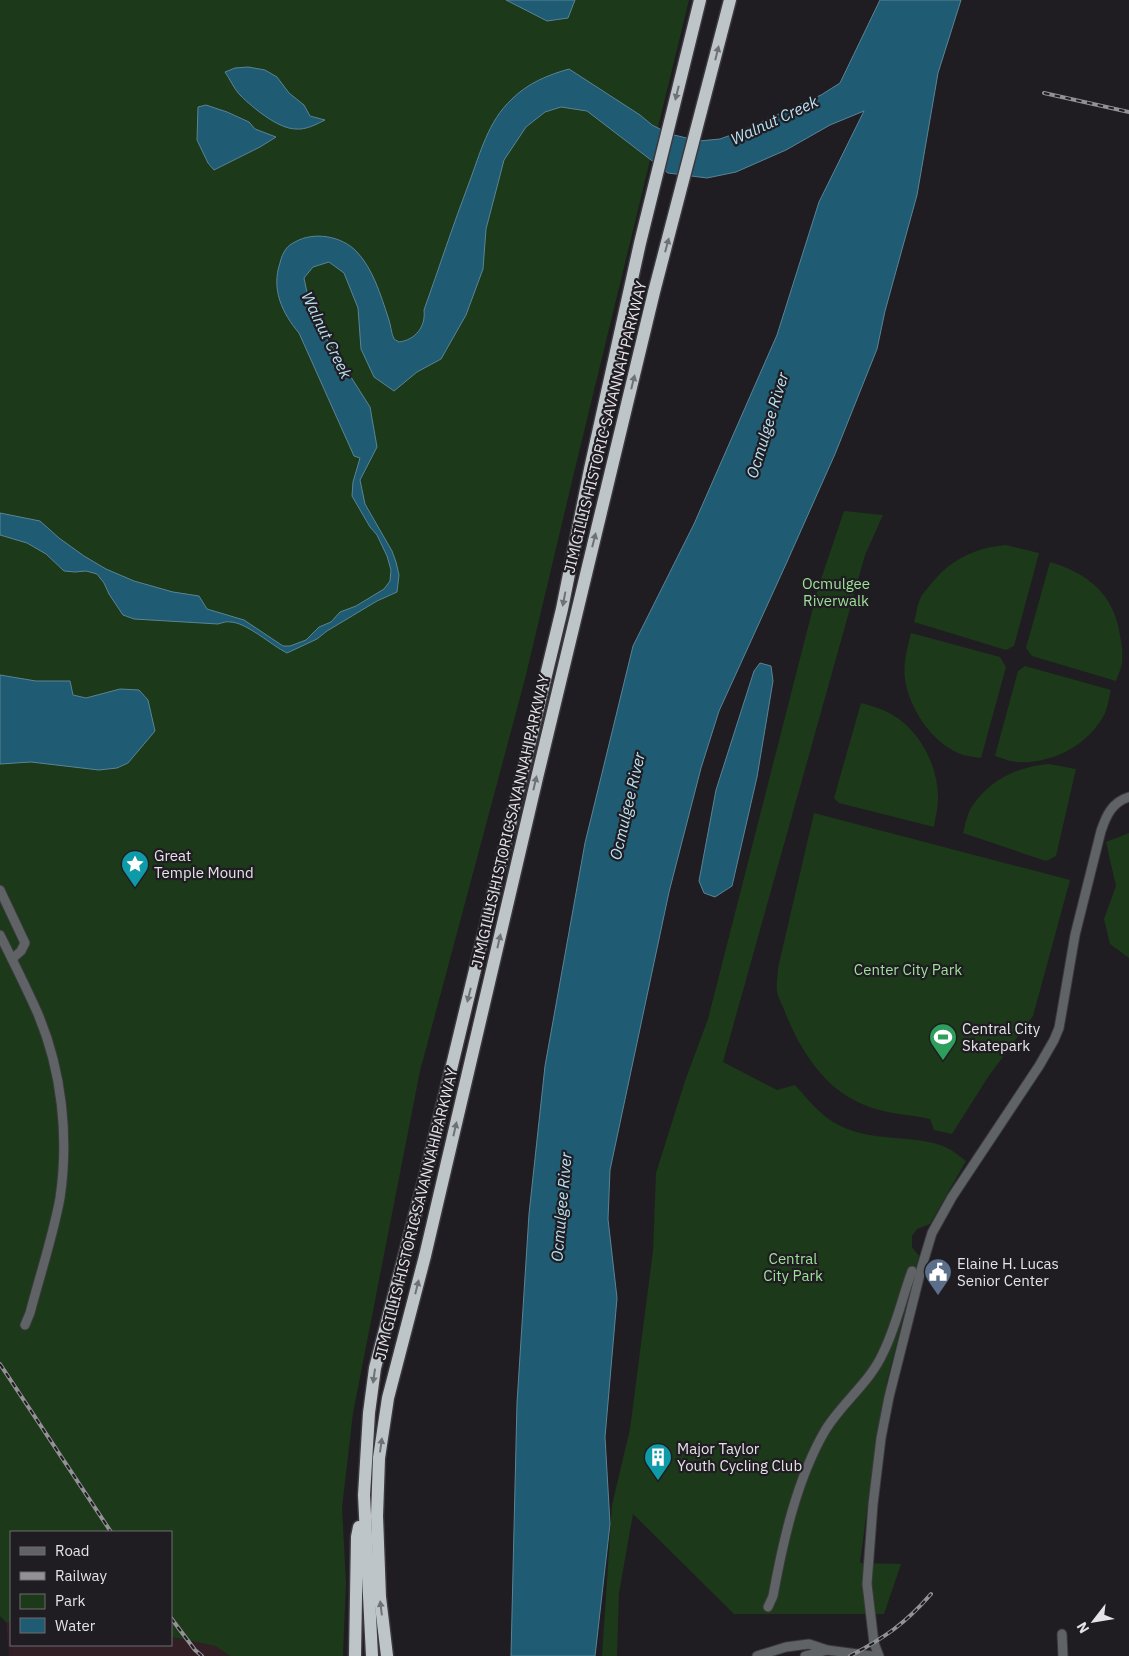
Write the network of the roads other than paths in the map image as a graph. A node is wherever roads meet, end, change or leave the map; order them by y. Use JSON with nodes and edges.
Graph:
{"nodes":[{"id":1,"x":700,"y":0,"type":"edge"},
{"id":2,"x":730,"y":0,"type":"edge"},
{"id":3,"x":1129,"y":797,"type":"edge"},
{"id":4,"x":0,"y":890,"type":"edge"},
{"id":5,"x":0,"y":935,"type":"edge"},
{"id":6,"x":12,"y":959,"type":"junction"},
{"id":7,"x":912,"y":1270,"type":"dead end"},
{"id":8,"x":24,"y":1325,"type":"dead end"},
{"id":9,"x":364,"y":1494,"type":"junction"},
{"id":10,"x":768,"y":1606,"type":"dead end"},
{"id":11,"x":1062,"y":1634,"type":"dead end"},
{"id":12,"x":827,"y":1650,"type":"junction"},
{"id":13,"x":355,"y":1656,"type":"edge"},
{"id":14,"x":372,"y":1656,"type":"edge"},
{"id":15,"x":387,"y":1656,"type":"edge"},
{"id":16,"x":757,"y":1656,"type":"edge"},
{"id":17,"x":806,"y":1656,"type":"edge"},
{"id":18,"x":872,"y":1656,"type":"edge"},
{"id":19,"x":879,"y":1656,"type":"edge"},
{"id":20,"x":1063,"y":1656,"type":"edge"}],
"edges":[{"from":1,"to":9,"type":"highway","name":"JIM GILLIS HISTORIC SAVANNAH PARKWAY","one_way":true},
{"from":15,"to":2,"type":"highway","name":"JIM GILLIS HISTORIC SAVANNAH PARKWAY","one_way":true},
{"from":3,"to":19,"type":"street"},
{"from":4,"to":6,"type":"street"},
{"from":5,"to":6,"type":"street"},
{"from":6,"to":8,"type":"street"},
{"from":7,"to":10,"type":"street"},
{"from":9,"to":13,"type":"highway"},
{"from":9,"to":14,"type":"highway","name":"JIM GILLIS HISTORIC SAVANNAH PARKWAY"},
{"from":11,"to":20,"type":"street"},
{"from":12,"to":16,"type":"street"},
{"from":12,"to":17,"type":"street"},
{"from":12,"to":18,"type":"street"}]}
